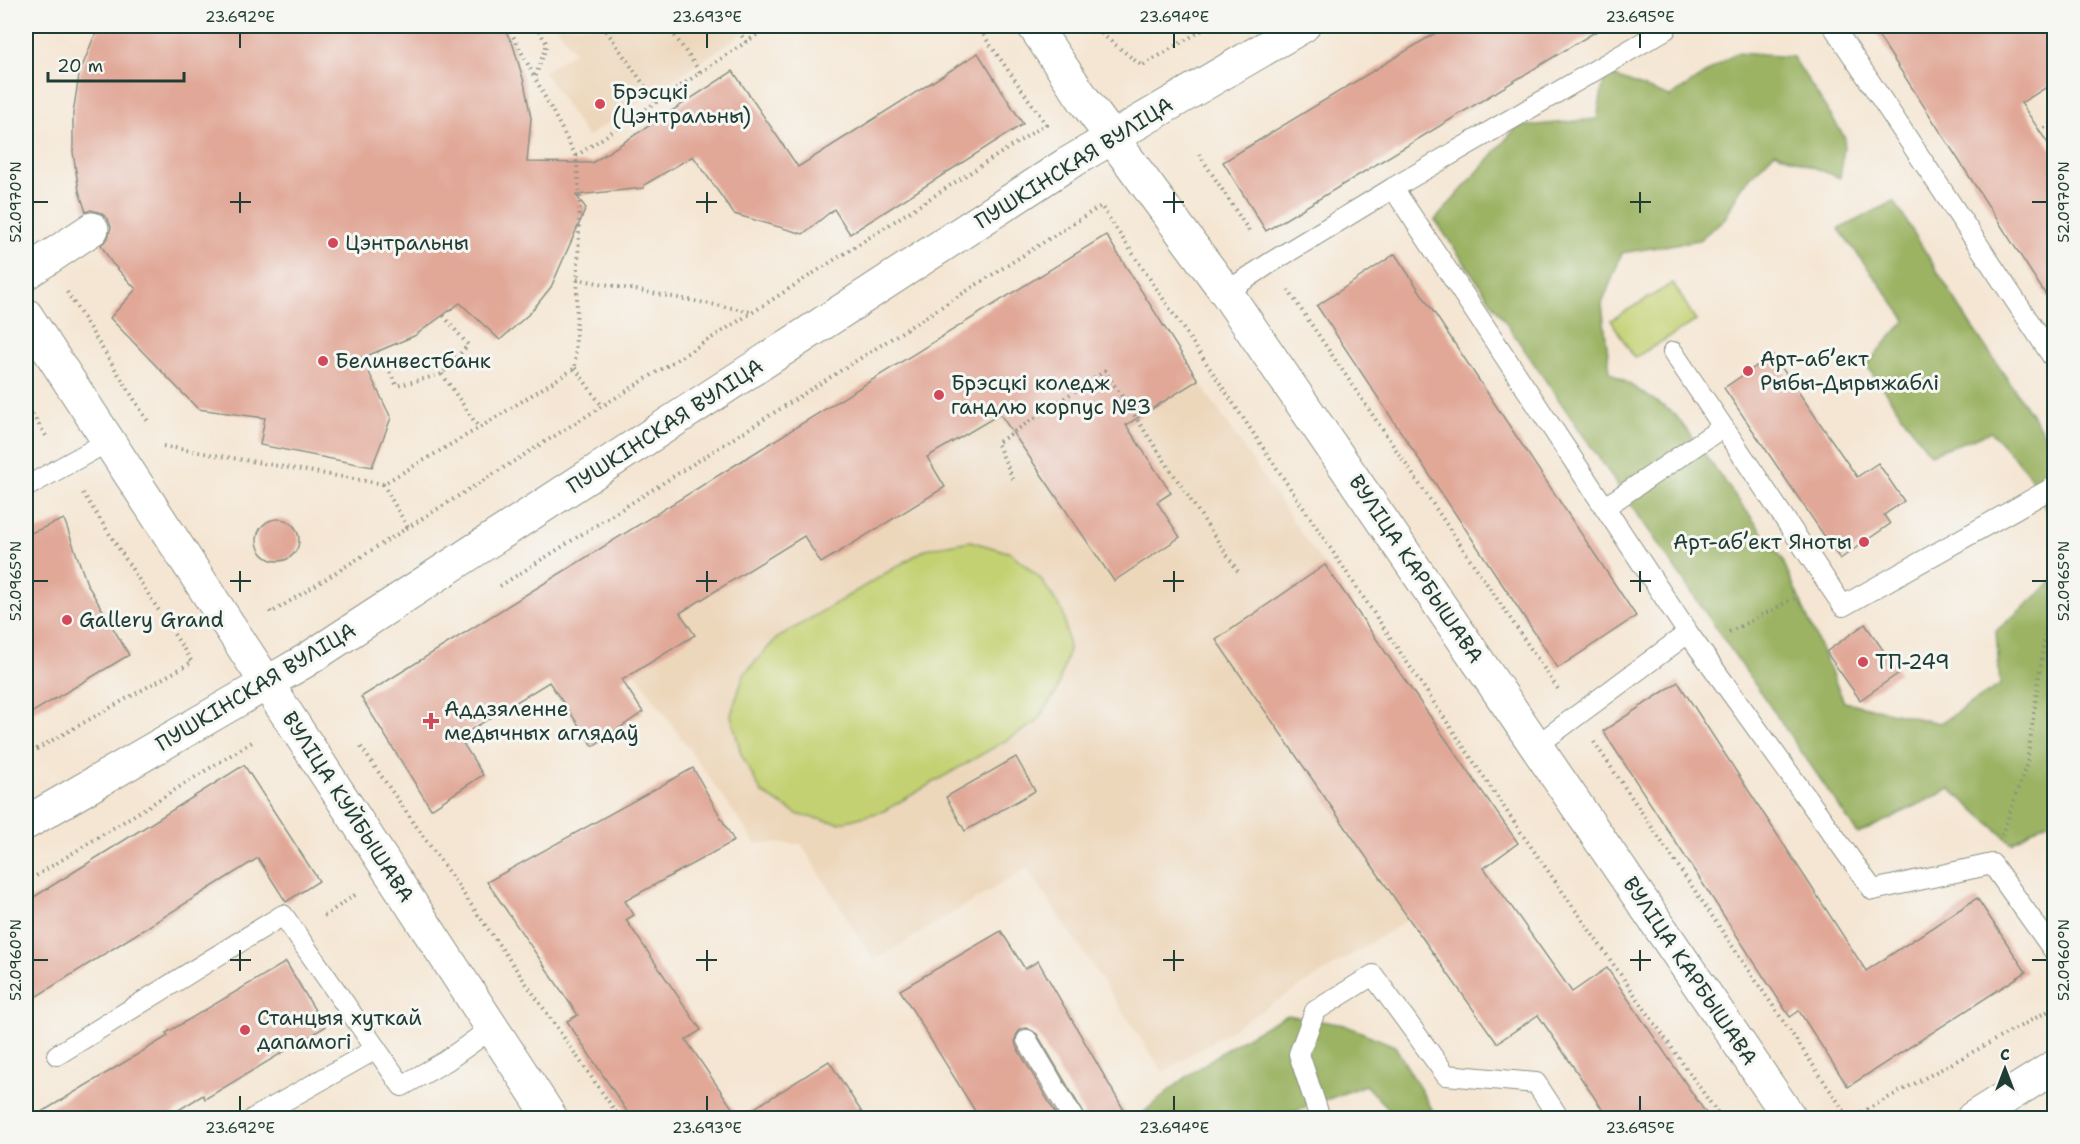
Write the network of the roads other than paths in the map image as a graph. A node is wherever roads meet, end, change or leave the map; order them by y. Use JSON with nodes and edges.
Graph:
{"nodes":[{"id":1,"x":1034,"y":26,"type":"edge"},
{"id":2,"x":1303,"y":26,"type":"edge"},
{"id":3,"x":1833,"y":26,"type":"edge"},
{"id":4,"x":1668,"y":27,"type":"edge"},
{"id":5,"x":1113,"y":137,"type":"junction"},
{"id":6,"x":1393,"y":188,"type":"junction"},
{"id":7,"x":92,"y":229,"type":"dead end"},
{"id":8,"x":36,"y":266,"type":"edge"},
{"id":9,"x":1226,"y":292,"type":"junction"},
{"id":10,"x":26,"y":315,"type":"edge"},
{"id":11,"x":1673,"y":352,"type":"dead end"},
{"id":12,"x":2055,"y":359,"type":"edge"},
{"id":13,"x":1723,"y":428,"type":"junction"},
{"id":14,"x":109,"y":441,"type":"junction"},
{"id":15,"x":26,"y":487,"type":"edge"},
{"id":16,"x":2055,"y":487,"type":"edge"},
{"id":17,"x":1605,"y":507,"type":"junction"},
{"id":18,"x":1694,"y":640,"type":"junction"},
{"id":19,"x":266,"y":683,"type":"junction"},
{"id":20,"x":1536,"y":746,"type":"junction"},
{"id":21,"x":26,"y":823,"type":"edge"},
{"id":22,"x":2055,"y":951,"type":"edge"},
{"id":23,"x":492,"y":1028,"type":"junction"},
{"id":24,"x":1027,"y":1040,"type":"dead end"},
{"id":25,"x":376,"y":1049,"type":"junction"},
{"id":26,"x":57,"y":1055,"type":"dead end"},
{"id":27,"x":2055,"y":1067,"type":"edge"},
{"id":28,"x":543,"y":1116,"type":"edge"},
{"id":29,"x":254,"y":1118,"type":"edge"},
{"id":30,"x":1073,"y":1119,"type":"edge"},
{"id":31,"x":1320,"y":1119,"type":"edge"},
{"id":32,"x":1559,"y":1119,"type":"edge"},
{"id":33,"x":1790,"y":1119,"type":"edge"},
{"id":34,"x":1973,"y":1119,"type":"edge"}],
"edges":[{"from":1,"to":5,"type":"street","name":"ВУЛІЦА КАРБЫШАВА"},
{"from":2,"to":5,"type":"street","name":"ПУШКІНСКАЯ ВУЛІЦА"},
{"from":3,"to":12,"type":"lane"},
{"from":4,"to":6,"type":"lane"},
{"from":5,"to":9,"type":"street","name":"ВУЛІЦА КАРБЫШАВА"},
{"from":5,"to":19,"type":"street","name":"ПУШКІНСКАЯ ВУЛІЦА"},
{"from":6,"to":9,"type":"lane"},
{"from":6,"to":17,"type":"lane"},
{"from":7,"to":8,"type":"street"},
{"from":9,"to":20,"type":"street","name":"ВУЛІЦА КАРБЫШАВА"},
{"from":10,"to":14,"type":"street","name":"ВУЛІЦА КУЙБЫШАВА"},
{"from":11,"to":13,"type":"lane"},
{"from":13,"to":16,"type":"lane"},
{"from":13,"to":17,"type":"lane"},
{"from":14,"to":15,"type":"lane"},
{"from":14,"to":19,"type":"street","name":"ВУЛІЦА КУЙБЫШАВА"},
{"from":17,"to":18,"type":"lane"},
{"from":18,"to":20,"type":"lane"},
{"from":18,"to":22,"type":"lane"},
{"from":19,"to":21,"type":"street","name":"ПУШКІНСКАЯ ВУЛІЦА"},
{"from":19,"to":23,"type":"street","name":"ВУЛІЦА КУЙБЫШАВА"},
{"from":20,"to":33,"type":"street","name":"ВУЛІЦА КАРБЫШАВА"},
{"from":23,"to":25,"type":"lane"},
{"from":23,"to":28,"type":"street","name":"ВУЛІЦА КУЙБЫШАВА"},
{"from":24,"to":30,"type":"lane"},
{"from":25,"to":26,"type":"lane"},
{"from":25,"to":29,"type":"lane"},
{"from":27,"to":34,"type":"street"},
{"from":31,"to":32,"type":"lane"}]}
